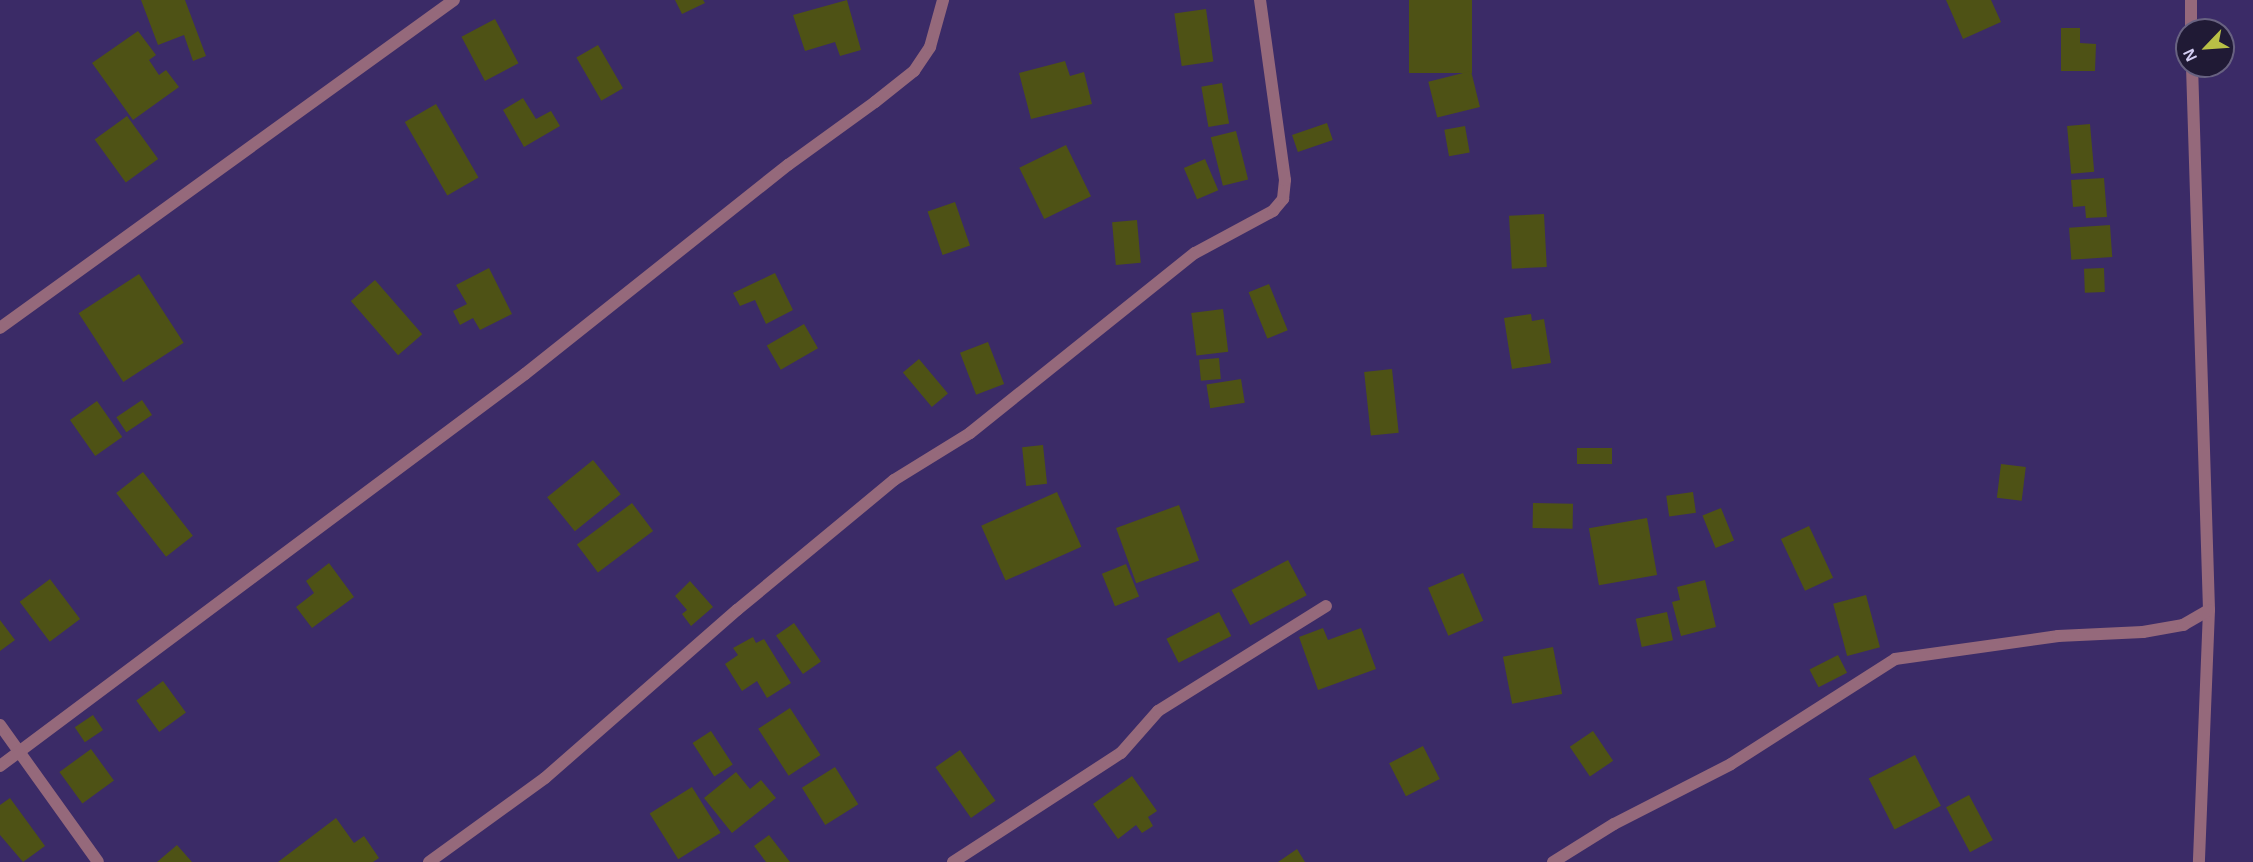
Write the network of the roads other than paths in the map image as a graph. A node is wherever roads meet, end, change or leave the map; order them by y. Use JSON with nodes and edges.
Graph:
{"nodes":[{"id":1,"x":454,"y":0,"type":"edge"},
{"id":2,"x":944,"y":0,"type":"edge"},
{"id":3,"x":1260,"y":0,"type":"edge"},
{"id":4,"x":2191,"y":0,"type":"edge"},
{"id":5,"x":2191,"y":18,"type":"edge"},
{"id":6,"x":2192,"y":78,"type":"edge"},
{"id":7,"x":0,"y":328,"type":"edge"},
{"id":8,"x":1326,"y":606,"type":"dead end"},
{"id":9,"x":2209,"y":610,"type":"junction"},
{"id":10,"x":0,"y":725,"type":"edge"},
{"id":11,"x":19,"y":752,"type":"junction"},
{"id":12,"x":0,"y":766,"type":"edge"},
{"id":13,"x":98,"y":862,"type":"edge"},
{"id":14,"x":429,"y":862,"type":"edge"},
{"id":15,"x":953,"y":862,"type":"edge"},
{"id":16,"x":1552,"y":862,"type":"edge"},
{"id":17,"x":2199,"y":862,"type":"edge"}],
"edges":[{"from":1,"to":7,"type":"street"},
{"from":2,"to":11,"type":"street"},
{"from":3,"to":14,"type":"street"},
{"from":4,"to":5,"type":"street"},
{"from":6,"to":9,"type":"street"},
{"from":8,"to":15,"type":"street"},
{"from":9,"to":16,"type":"street"},
{"from":9,"to":17,"type":"street"},
{"from":10,"to":11,"type":"street"},
{"from":11,"to":12,"type":"street"},
{"from":11,"to":13,"type":"street"}]}
